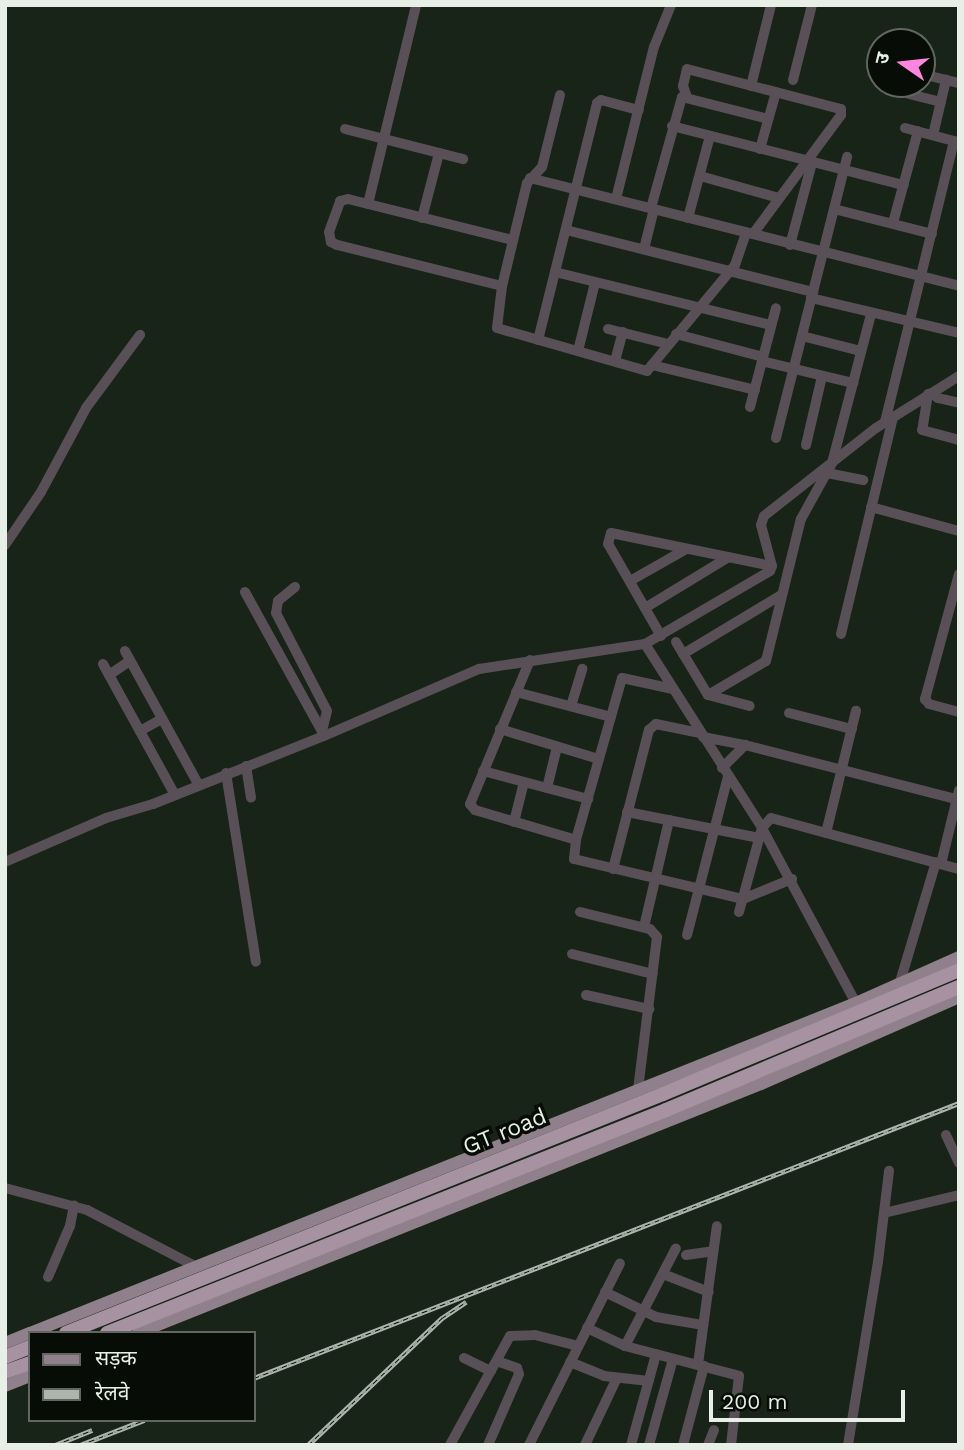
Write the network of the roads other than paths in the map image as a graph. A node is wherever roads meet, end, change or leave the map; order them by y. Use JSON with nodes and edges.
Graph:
{"nodes":[{"id":1,"x":416,"y":5,"type":"edge"},
{"id":2,"x":671,"y":5,"type":"edge"},
{"id":3,"x":771,"y":5,"type":"edge"},
{"id":4,"x":813,"y":5,"type":"edge"},
{"id":5,"x":936,"y":78,"type":"edge"},
{"id":6,"x":793,"y":80,"type":"dead end"},
{"id":7,"x":946,"y":80,"type":"junction"},
{"id":8,"x":959,"y":83,"type":"edge"},
{"id":9,"x":751,"y":86,"type":"junction"},
{"id":10,"x":776,"y":92,"type":"junction"},
{"id":11,"x":560,"y":95,"type":"dead end"},
{"id":12,"x":687,"y":97,"type":"junction"},
{"id":13,"x":925,"y":98,"type":"edge"},
{"id":14,"x":941,"y":102,"type":"junction"},
{"id":15,"x":639,"y":110,"type":"junction"},
{"id":16,"x":768,"y":119,"type":"junction"},
{"id":17,"x":672,"y":126,"type":"junction"},
{"id":18,"x":905,"y":128,"type":"dead end"},
{"id":19,"x":345,"y":129,"type":"dead end"},
{"id":20,"x":918,"y":131,"type":"junction"},
{"id":21,"x":933,"y":135,"type":"junction"},
{"id":22,"x":710,"y":136,"type":"junction"},
{"id":23,"x":383,"y":139,"type":"junction"},
{"id":24,"x":957,"y":141,"type":"edge"},
{"id":25,"x":760,"y":149,"type":"junction"},
{"id":26,"x":439,"y":153,"type":"junction"},
{"id":27,"x":847,"y":157,"type":"dead end"},
{"id":28,"x":463,"y":159,"type":"dead end"},
{"id":29,"x":809,"y":163,"type":"junction"},
{"id":30,"x":843,"y":171,"type":"junction"},
{"id":31,"x":700,"y":176,"type":"junction"},
{"id":32,"x":530,"y":178,"type":"junction"},
{"id":33,"x":904,"y":185,"type":"junction"},
{"id":34,"x":575,"y":190,"type":"junction"},
{"id":35,"x":779,"y":198,"type":"junction"},
{"id":36,"x":616,"y":199,"type":"junction"},
{"id":37,"x":368,"y":204,"type":"junction"},
{"id":38,"x":653,"y":209,"type":"junction"},
{"id":39,"x":834,"y":209,"type":"junction"},
{"id":40,"x":422,"y":218,"type":"junction"},
{"id":41,"x":688,"y":218,"type":"junction"},
{"id":42,"x":893,"y":223,"type":"junction"},
{"id":43,"x":566,"y":230,"type":"junction"},
{"id":44,"x":750,"y":234,"type":"junction"},
{"id":45,"x":932,"y":234,"type":"junction"},
{"id":46,"x":513,"y":240,"type":"junction"},
{"id":47,"x":790,"y":245,"type":"junction"},
{"id":48,"x":644,"y":249,"type":"junction"},
{"id":49,"x":823,"y":253,"type":"junction"},
{"id":50,"x":727,"y":271,"type":"junction"},
{"id":51,"x":555,"y":272,"type":"junction"},
{"id":52,"x":922,"y":278,"type":"junction"},
{"id":53,"x":596,"y":283,"type":"junction"},
{"id":54,"x":502,"y":286,"type":"junction"},
{"id":55,"x":959,"y":286,"type":"edge"},
{"id":56,"x":812,"y":295,"type":"junction"},
{"id":57,"x":698,"y":307,"type":"junction"},
{"id":58,"x":776,"y":308,"type":"dead end"},
{"id":59,"x":871,"y":314,"type":"junction"},
{"id":60,"x":910,"y":323,"type":"junction"},
{"id":61,"x":771,"y":325,"type":"junction"},
{"id":62,"x":607,"y":329,"type":"dead end"},
{"id":63,"x":623,"y":332,"type":"junction"},
{"id":64,"x":959,"y":333,"type":"edge"},
{"id":65,"x":676,"y":334,"type":"junction"},
{"id":66,"x":140,"y":335,"type":"dead end"},
{"id":67,"x":802,"y":337,"type":"junction"},
{"id":68,"x":538,"y":340,"type":"junction"},
{"id":69,"x":668,"y":344,"type":"junction"},
{"id":70,"x":578,"y":351,"type":"junction"},
{"id":71,"x":861,"y":351,"type":"junction"},
{"id":72,"x":763,"y":359,"type":"junction"},
{"id":73,"x":615,"y":361,"type":"junction"},
{"id":74,"x":652,"y":365,"type":"junction"},
{"id":75,"x":793,"y":369,"type":"junction"},
{"id":76,"x":822,"y":376,"type":"junction"},
{"id":77,"x":959,"y":376,"type":"edge"},
{"id":78,"x":853,"y":383,"type":"junction"},
{"id":79,"x":755,"y":390,"type":"junction"},
{"id":80,"x":930,"y":393,"type":"junction"},
{"id":81,"x":959,"y":403,"type":"edge"},
{"id":82,"x":750,"y":407,"type":"dead end"},
{"id":83,"x":889,"y":420,"type":"junction"},
{"id":84,"x":776,"y":438,"type":"dead end"},
{"id":85,"x":959,"y":440,"type":"edge"},
{"id":86,"x":806,"y":445,"type":"dead end"},
{"id":87,"x":830,"y":468,"type":"junction"},
{"id":88,"x":863,"y":480,"type":"dead end"},
{"id":89,"x":871,"y":507,"type":"junction"},
{"id":90,"x":959,"y":531,"type":"edge"},
{"id":91,"x":5,"y":545,"type":"edge"},
{"id":92,"x":686,"y":549,"type":"junction"},
{"id":93,"x":729,"y":557,"type":"junction"},
{"id":94,"x":772,"y":566,"type":"junction"},
{"id":95,"x":958,"y":580,"type":"edge"},
{"id":96,"x":629,"y":582,"type":"junction"},
{"id":97,"x":295,"y":587,"type":"dead end"},
{"id":98,"x":245,"y":592,"type":"dead end"},
{"id":99,"x":781,"y":595,"type":"junction"},
{"id":100,"x":645,"y":608,"type":"junction"},
{"id":101,"x":841,"y":634,"type":"dead end"},
{"id":102,"x":661,"y":636,"type":"junction"},
{"id":103,"x":676,"y":642,"type":"dead end"},
{"id":104,"x":645,"y":644,"type":"junction"},
{"id":105,"x":125,"y":651,"type":"dead end"},
{"id":106,"x":683,"y":654,"type":"junction"},
{"id":107,"x":530,"y":660,"type":"junction"},
{"id":108,"x":130,"y":661,"type":"junction"},
{"id":109,"x":103,"y":664,"type":"dead end"},
{"id":110,"x":582,"y":669,"type":"dead end"},
{"id":111,"x":108,"y":675,"type":"junction"},
{"id":112,"x":673,"y":689,"type":"junction"},
{"id":113,"x":516,"y":692,"type":"junction"},
{"id":114,"x":708,"y":695,"type":"junction"},
{"id":115,"x":571,"y":706,"type":"junction"},
{"id":116,"x":750,"y":706,"type":"dead end"},
{"id":117,"x":856,"y":711,"type":"dead end"},
{"id":118,"x":959,"y":712,"type":"edge"},
{"id":119,"x":789,"y":713,"type":"dead end"},
{"id":120,"x":611,"y":717,"type":"junction"},
{"id":121,"x":162,"y":719,"type":"junction"},
{"id":122,"x":500,"y":729,"type":"junction"},
{"id":123,"x":852,"y":729,"type":"junction"},
{"id":124,"x":140,"y":731,"type":"junction"},
{"id":125,"x":323,"y":733,"type":"junction"},
{"id":126,"x":701,"y":735,"type":"junction"},
{"id":127,"x":745,"y":745,"type":"junction"},
{"id":128,"x":557,"y":747,"type":"junction"},
{"id":129,"x":599,"y":759,"type":"junction"},
{"id":130,"x":246,"y":766,"type":"junction"},
{"id":131,"x":842,"y":770,"type":"junction"},
{"id":132,"x":483,"y":771,"type":"junction"},
{"id":133,"x":725,"y":772,"type":"junction"},
{"id":134,"x":226,"y":773,"type":"junction"},
{"id":135,"x":524,"y":782,"type":"junction"},
{"id":136,"x":198,"y":784,"type":"junction"},
{"id":137,"x":547,"y":788,"type":"junction"},
{"id":138,"x":174,"y":793,"type":"junction"},
{"id":139,"x":958,"y":797,"type":"edge"},
{"id":140,"x":251,"y":798,"type":"dead end"},
{"id":141,"x":588,"y":799,"type":"junction"},
{"id":142,"x":628,"y":812,"type":"junction"},
{"id":143,"x":669,"y":820,"type":"junction"},
{"id":144,"x":514,"y":822,"type":"junction"},
{"id":145,"x":715,"y":828,"type":"junction"},
{"id":146,"x":761,"y":833,"type":"junction"},
{"id":147,"x":826,"y":833,"type":"junction"},
{"id":148,"x":576,"y":840,"type":"junction"},
{"id":149,"x":5,"y":862,"type":"edge"},
{"id":150,"x":939,"y":863,"type":"junction"},
{"id":151,"x":613,"y":869,"type":"junction"},
{"id":152,"x":959,"y":869,"type":"edge"},
{"id":153,"x":655,"y":879,"type":"junction"},
{"id":154,"x":792,"y":879,"type":"junction"},
{"id":155,"x":699,"y":890,"type":"junction"},
{"id":156,"x":743,"y":898,"type":"junction"},
{"id":157,"x":580,"y":912,"type":"dead end"},
{"id":158,"x":739,"y":912,"type":"dead end"},
{"id":159,"x":644,"y":927,"type":"junction"},
{"id":160,"x":687,"y":935,"type":"dead end"},
{"id":161,"x":572,"y":954,"type":"dead end"},
{"id":162,"x":959,"y":957,"type":"edge"},
{"id":163,"x":256,"y":962,"type":"dead end"},
{"id":164,"x":959,"y":970,"type":"edge"},
{"id":165,"x":653,"y":974,"type":"junction"},
{"id":166,"x":901,"y":982,"type":"junction"},
{"id":167,"x":959,"y":987,"type":"edge"},
{"id":168,"x":586,"y":996,"type":"dead end"},
{"id":169,"x":959,"y":997,"type":"edge"},
{"id":170,"x":856,"y":1003,"type":"junction"},
{"id":171,"x":649,"y":1009,"type":"junction"},
{"id":172,"x":638,"y":1090,"type":"junction"},
{"id":173,"x":946,"y":1135,"type":"dead end"},
{"id":174,"x":955,"y":1150,"type":"edge"},
{"id":175,"x":959,"y":1163,"type":"edge"},
{"id":176,"x":889,"y":1171,"type":"dead end"},
{"id":177,"x":5,"y":1188,"type":"edge"},
{"id":178,"x":959,"y":1195,"type":"edge"},
{"id":179,"x":74,"y":1205,"type":"junction"},
{"id":180,"x":884,"y":1213,"type":"junction"},
{"id":181,"x":717,"y":1226,"type":"dead end"},
{"id":182,"x":676,"y":1248,"type":"dead end"},
{"id":183,"x":713,"y":1251,"type":"junction"},
{"id":184,"x":686,"y":1255,"type":"dead end"},
{"id":185,"x":620,"y":1263,"type":"dead end"},
{"id":186,"x":197,"y":1267,"type":"junction"},
{"id":187,"x":663,"y":1274,"type":"junction"},
{"id":188,"x":48,"y":1277,"type":"dead end"},
{"id":189,"x":605,"y":1292,"type":"junction"},
{"id":190,"x":709,"y":1293,"type":"junction"},
{"id":191,"x":643,"y":1311,"type":"junction"},
{"id":192,"x":703,"y":1325,"type":"junction"},
{"id":193,"x":587,"y":1328,"type":"junction"},
{"id":194,"x":35,"y":1331,"type":"edge"},
{"id":195,"x":71,"y":1331,"type":"edge"},
{"id":196,"x":112,"y":1331,"type":"edge"},
{"id":197,"x":143,"y":1331,"type":"edge"},
{"id":198,"x":28,"y":1334,"type":"edge"},
{"id":199,"x":5,"y":1343,"type":"edge"},
{"id":200,"x":578,"y":1346,"type":"junction"},
{"id":201,"x":625,"y":1346,"type":"junction"},
{"id":202,"x":28,"y":1348,"type":"edge"},
{"id":203,"x":656,"y":1354,"type":"junction"},
{"id":204,"x":5,"y":1357,"type":"edge"},
{"id":205,"x":464,"y":1358,"type":"dead end"},
{"id":206,"x":673,"y":1359,"type":"junction"},
{"id":207,"x":570,"y":1362,"type":"junction"},
{"id":208,"x":28,"y":1364,"type":"edge"},
{"id":209,"x":701,"y":1365,"type":"junction"},
{"id":210,"x":494,"y":1366,"type":"junction"},
{"id":211,"x":5,"y":1372,"type":"edge"},
{"id":212,"x":28,"y":1377,"type":"edge"},
{"id":213,"x":617,"y":1378,"type":"junction"},
{"id":214,"x":649,"y":1381,"type":"junction"},
{"id":215,"x":5,"y":1386,"type":"edge"},
{"id":216,"x":714,"y":1430,"type":"dead end"},
{"id":217,"x":450,"y":1445,"type":"edge"},
{"id":218,"x":488,"y":1445,"type":"edge"},
{"id":219,"x":529,"y":1445,"type":"edge"},
{"id":220,"x":585,"y":1445,"type":"edge"},
{"id":221,"x":631,"y":1445,"type":"edge"},
{"id":222,"x":649,"y":1445,"type":"edge"},
{"id":223,"x":683,"y":1445,"type":"edge"},
{"id":224,"x":708,"y":1445,"type":"edge"},
{"id":225,"x":731,"y":1445,"type":"edge"},
{"id":226,"x":848,"y":1445,"type":"edge"}],
"edges":[{"from":1,"to":23,"type":"street"},
{"from":2,"to":15,"type":"street"},
{"from":3,"to":9,"type":"street"},
{"from":4,"to":6,"type":"street"},
{"from":5,"to":7,"type":"street"},
{"from":7,"to":8,"type":"street"},
{"from":7,"to":14,"type":"street"},
{"from":9,"to":10,"type":"street"},
{"from":9,"to":12,"type":"street"},
{"from":10,"to":16,"type":"street"},
{"from":10,"to":29,"type":"street"},
{"from":11,"to":32,"type":"street"},
{"from":12,"to":16,"type":"street"},
{"from":12,"to":17,"type":"street"},
{"from":13,"to":14,"type":"street"},
{"from":14,"to":21,"type":"street"},
{"from":15,"to":34,"type":"street"},
{"from":15,"to":36,"type":"street"},
{"from":16,"to":25,"type":"street"},
{"from":17,"to":22,"type":"street"},
{"from":17,"to":38,"type":"street"},
{"from":18,"to":20,"type":"street"},
{"from":19,"to":23,"type":"street"},
{"from":20,"to":21,"type":"street"},
{"from":20,"to":33,"type":"street"},
{"from":21,"to":24,"type":"street"},
{"from":22,"to":25,"type":"street"},
{"from":22,"to":31,"type":"street"},
{"from":23,"to":26,"type":"street"},
{"from":23,"to":37,"type":"street"},
{"from":24,"to":45,"type":"street"},
{"from":25,"to":29,"type":"street"},
{"from":26,"to":28,"type":"street"},
{"from":26,"to":40,"type":"street"},
{"from":27,"to":30,"type":"street"},
{"from":29,"to":30,"type":"street"},
{"from":29,"to":35,"type":"street"},
{"from":29,"to":47,"type":"street"},
{"from":30,"to":33,"type":"street"},
{"from":30,"to":39,"type":"street"},
{"from":31,"to":35,"type":"street"},
{"from":31,"to":41,"type":"street"},
{"from":32,"to":34,"type":"street"},
{"from":32,"to":46,"type":"street"},
{"from":33,"to":42,"type":"street"},
{"from":34,"to":36,"type":"street"},
{"from":34,"to":43,"type":"street"},
{"from":35,"to":44,"type":"street"},
{"from":36,"to":38,"type":"street"},
{"from":37,"to":40,"type":"street"},
{"from":37,"to":54,"type":"street"},
{"from":38,"to":41,"type":"street"},
{"from":38,"to":48,"type":"street"},
{"from":39,"to":42,"type":"street"},
{"from":39,"to":49,"type":"street"},
{"from":40,"to":46,"type":"street"},
{"from":41,"to":44,"type":"street"},
{"from":42,"to":45,"type":"street"},
{"from":43,"to":48,"type":"street"},
{"from":43,"to":51,"type":"street"},
{"from":44,"to":47,"type":"street"},
{"from":44,"to":50,"type":"street"},
{"from":45,"to":52,"type":"street"},
{"from":46,"to":54,"type":"street"},
{"from":47,"to":49,"type":"street"},
{"from":48,"to":50,"type":"street"},
{"from":49,"to":52,"type":"street"},
{"from":49,"to":56,"type":"street"},
{"from":50,"to":56,"type":"street"},
{"from":50,"to":57,"type":"street"},
{"from":51,"to":53,"type":"street"},
{"from":51,"to":68,"type":"street"},
{"from":52,"to":55,"type":"street"},
{"from":52,"to":60,"type":"street"},
{"from":53,"to":57,"type":"street"},
{"from":53,"to":70,"type":"street"},
{"from":54,"to":68,"type":"street"},
{"from":56,"to":59,"type":"street"},
{"from":56,"to":67,"type":"street"},
{"from":57,"to":61,"type":"street"},
{"from":57,"to":65,"type":"street"},
{"from":58,"to":61,"type":"street"},
{"from":59,"to":60,"type":"street"},
{"from":59,"to":71,"type":"street"},
{"from":60,"to":64,"type":"street"},
{"from":60,"to":83,"type":"street"},
{"from":61,"to":72,"type":"street"},
{"from":62,"to":63,"type":"street"},
{"from":63,"to":69,"type":"street"},
{"from":63,"to":73,"type":"street"},
{"from":65,"to":69,"type":"street"},
{"from":65,"to":72,"type":"street"},
{"from":66,"to":91,"type":"street"},
{"from":67,"to":71,"type":"street"},
{"from":67,"to":75,"type":"street"},
{"from":68,"to":70,"type":"street"},
{"from":69,"to":74,"type":"street"},
{"from":70,"to":73,"type":"street"},
{"from":71,"to":78,"type":"street"},
{"from":72,"to":75,"type":"street"},
{"from":72,"to":79,"type":"street"},
{"from":73,"to":74,"type":"street"},
{"from":74,"to":79,"type":"street"},
{"from":75,"to":76,"type":"street"},
{"from":75,"to":84,"type":"street"},
{"from":76,"to":78,"type":"street"},
{"from":76,"to":86,"type":"street"},
{"from":77,"to":80,"type":"street"},
{"from":78,"to":87,"type":"street"},
{"from":79,"to":82,"type":"street"},
{"from":80,"to":81,"type":"street"},
{"from":80,"to":83,"type":"street"},
{"from":80,"to":85,"type":"street"},
{"from":83,"to":87,"type":"street"},
{"from":83,"to":89,"type":"street"},
{"from":87,"to":88,"type":"street"},
{"from":87,"to":94,"type":"street"},
{"from":87,"to":99,"type":"street"},
{"from":89,"to":90,"type":"street"},
{"from":89,"to":101,"type":"street"},
{"from":92,"to":93,"type":"street"},
{"from":92,"to":96,"type":"street"},
{"from":92,"to":96,"type":"street"},
{"from":93,"to":94,"type":"street"},
{"from":93,"to":100,"type":"street"},
{"from":94,"to":102,"type":"street"},
{"from":95,"to":118,"type":"street"},
{"from":96,"to":100,"type":"street"},
{"from":97,"to":125,"type":"street"},
{"from":98,"to":125,"type":"street"},
{"from":99,"to":106,"type":"street"},
{"from":99,"to":114,"type":"street"},
{"from":100,"to":102,"type":"street"},
{"from":102,"to":104,"type":"street"},
{"from":103,"to":106,"type":"street"},
{"from":104,"to":107,"type":"street"},
{"from":104,"to":112,"type":"street"},
{"from":105,"to":108,"type":"street"},
{"from":106,"to":114,"type":"street"},
{"from":107,"to":113,"type":"street"},
{"from":107,"to":125,"type":"street"},
{"from":108,"to":111,"type":"street"},
{"from":108,"to":121,"type":"street"},
{"from":109,"to":111,"type":"street"},
{"from":110,"to":115,"type":"street"},
{"from":111,"to":124,"type":"street"},
{"from":112,"to":120,"type":"street"},
{"from":112,"to":126,"type":"street"},
{"from":113,"to":115,"type":"street"},
{"from":113,"to":122,"type":"street"},
{"from":114,"to":116,"type":"street"},
{"from":115,"to":120,"type":"street"},
{"from":117,"to":123,"type":"street"},
{"from":119,"to":123,"type":"street"},
{"from":120,"to":129,"type":"street"},
{"from":121,"to":124,"type":"street"},
{"from":121,"to":136,"type":"street"},
{"from":122,"to":128,"type":"street"},
{"from":122,"to":132,"type":"street"},
{"from":123,"to":131,"type":"street"},
{"from":124,"to":138,"type":"street"},
{"from":125,"to":130,"type":"street"},
{"from":126,"to":127,"type":"street"},
{"from":126,"to":133,"type":"street"},
{"from":126,"to":142,"type":"street"},
{"from":127,"to":131,"type":"street"},
{"from":127,"to":133,"type":"street"},
{"from":128,"to":129,"type":"street"},
{"from":128,"to":137,"type":"street"},
{"from":129,"to":141,"type":"street"},
{"from":130,"to":134,"type":"street"},
{"from":130,"to":140,"type":"street"},
{"from":131,"to":139,"type":"street"},
{"from":131,"to":147,"type":"street"},
{"from":132,"to":135,"type":"street"},
{"from":132,"to":144,"type":"street"},
{"from":133,"to":145,"type":"street"},
{"from":133,"to":146,"type":"street"},
{"from":134,"to":136,"type":"street"},
{"from":134,"to":163,"type":"street"},
{"from":135,"to":137,"type":"street"},
{"from":135,"to":144,"type":"street"},
{"from":136,"to":138,"type":"street"},
{"from":137,"to":141,"type":"street"},
{"from":138,"to":149,"type":"street"},
{"from":139,"to":150,"type":"street"},
{"from":141,"to":148,"type":"street"},
{"from":142,"to":143,"type":"street"},
{"from":142,"to":151,"type":"street"},
{"from":143,"to":145,"type":"street"},
{"from":143,"to":153,"type":"street"},
{"from":144,"to":148,"type":"street"},
{"from":145,"to":146,"type":"street"},
{"from":145,"to":155,"type":"street"},
{"from":146,"to":147,"type":"street"},
{"from":146,"to":154,"type":"street"},
{"from":146,"to":156,"type":"street"},
{"from":147,"to":150,"type":"street"},
{"from":148,"to":151,"type":"street"},
{"from":150,"to":152,"type":"street"},
{"from":150,"to":166,"type":"street"},
{"from":151,"to":153,"type":"street"},
{"from":153,"to":155,"type":"street"},
{"from":153,"to":159,"type":"street"},
{"from":154,"to":156,"type":"street"},
{"from":154,"to":170,"type":"street"},
{"from":155,"to":156,"type":"street"},
{"from":155,"to":160,"type":"street"},
{"from":156,"to":158,"type":"street"},
{"from":157,"to":159,"type":"street"},
{"from":159,"to":165,"type":"street"},
{"from":161,"to":165,"type":"street"},
{"from":162,"to":166,"type":"main road"},
{"from":164,"to":195,"type":"highway","name":"GT road"},
{"from":165,"to":171,"type":"street"},
{"from":166,"to":170,"type":"main road"},
{"from":167,"to":196,"type":"highway","name":"GT road"},
{"from":168,"to":171,"type":"street"},
{"from":169,"to":197,"type":"main road"},
{"from":170,"to":172,"type":"main road"},
{"from":171,"to":172,"type":"street"},
{"from":172,"to":186,"type":"main road"},
{"from":173,"to":174,"type":"street"},
{"from":174,"to":175,"type":"street"},
{"from":176,"to":180,"type":"street"},
{"from":177,"to":179,"type":"street"},
{"from":178,"to":180,"type":"street"},
{"from":179,"to":186,"type":"street"},
{"from":179,"to":188,"type":"street"},
{"from":180,"to":226,"type":"street"},
{"from":181,"to":183,"type":"street"},
{"from":182,"to":187,"type":"street"},
{"from":183,"to":184,"type":"street"},
{"from":183,"to":190,"type":"street"},
{"from":185,"to":189,"type":"street"},
{"from":186,"to":194,"type":"main road"},
{"from":187,"to":190,"type":"street"},
{"from":187,"to":191,"type":"street"},
{"from":189,"to":191,"type":"street"},
{"from":189,"to":193,"type":"street"},
{"from":190,"to":192,"type":"street"},
{"from":191,"to":192,"type":"street"},
{"from":191,"to":201,"type":"street"},
{"from":192,"to":209,"type":"street"},
{"from":193,"to":200,"type":"street"},
{"from":193,"to":201,"type":"street"},
{"from":198,"to":199,"type":"main road"},
{"from":200,"to":207,"type":"street"},
{"from":200,"to":210,"type":"street"},
{"from":201,"to":203,"type":"street"},
{"from":202,"to":204,"type":"highway"},
{"from":203,"to":206,"type":"street"},
{"from":203,"to":214,"type":"street"},
{"from":205,"to":210,"type":"street"},
{"from":206,"to":209,"type":"street"},
{"from":206,"to":222,"type":"street"},
{"from":207,"to":213,"type":"street"},
{"from":207,"to":219,"type":"street"},
{"from":208,"to":211,"type":"highway"},
{"from":209,"to":223,"type":"street"},
{"from":209,"to":225,"type":"street"},
{"from":210,"to":217,"type":"street"},
{"from":210,"to":218,"type":"street"},
{"from":212,"to":215,"type":"main road"},
{"from":213,"to":214,"type":"street"},
{"from":213,"to":220,"type":"street"},
{"from":214,"to":221,"type":"street"},
{"from":216,"to":224,"type":"street"}]}
